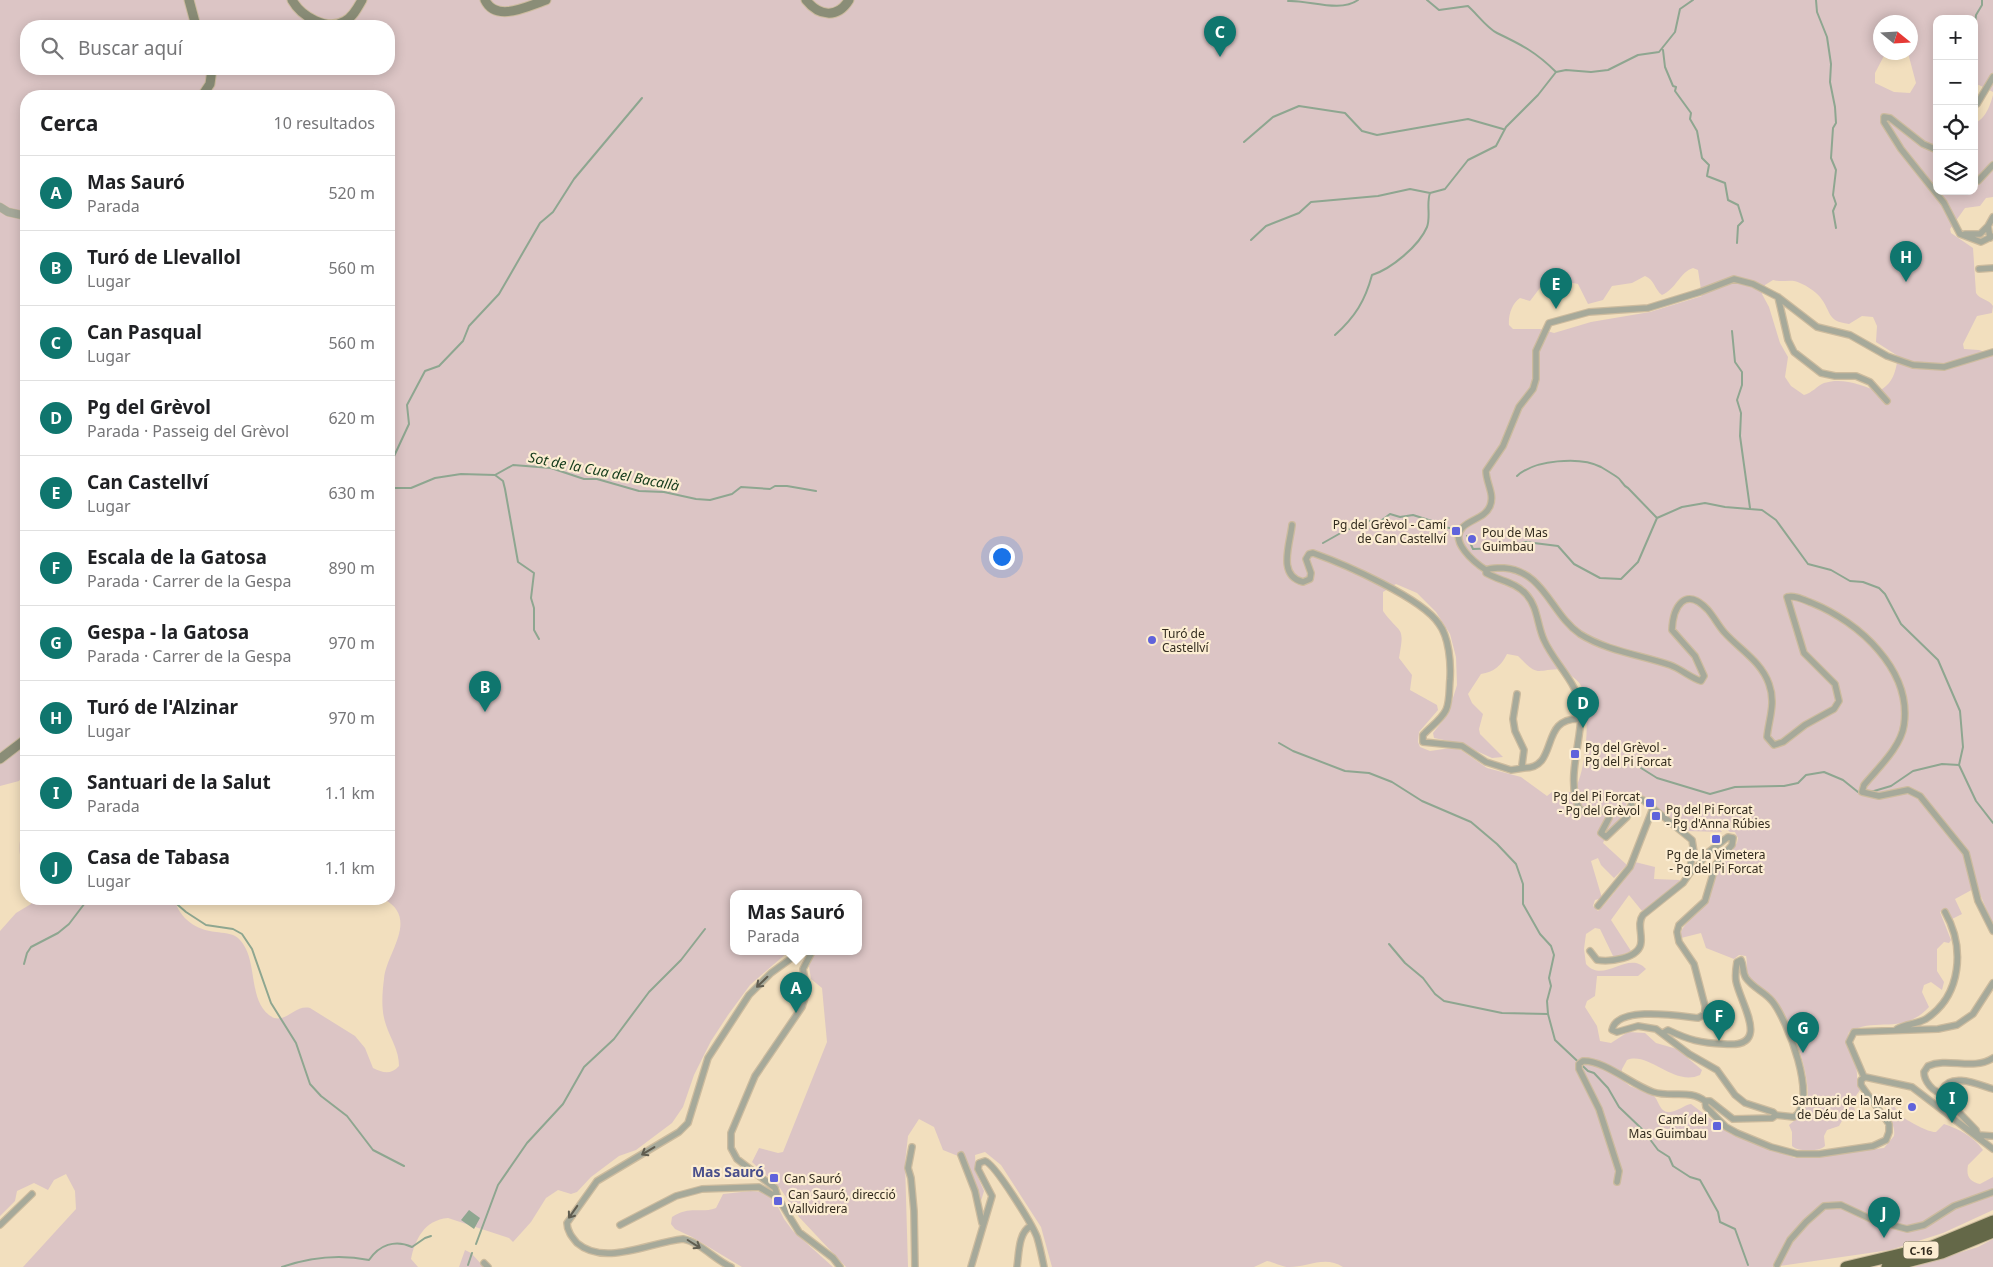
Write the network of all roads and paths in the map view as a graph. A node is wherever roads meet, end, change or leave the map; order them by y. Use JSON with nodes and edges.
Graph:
{"nodes":[{"id":1,"x":189,"y":0,"type":"edge"},
{"id":2,"x":292,"y":0,"type":"edge"},
{"id":3,"x":362,"y":0,"type":"edge"},
{"id":4,"x":485,"y":0,"type":"edge"},
{"id":5,"x":546,"y":0,"type":"edge"},
{"id":6,"x":806,"y":0,"type":"edge"},
{"id":7,"x":850,"y":0,"type":"edge"},
{"id":8,"x":194,"y":20,"type":"edge"},
{"id":9,"x":319,"y":20,"type":"edge"},
{"id":10,"x":347,"y":20,"type":"edge"},
{"id":11,"x":211,"y":75,"type":"edge"},
{"id":12,"x":1993,"y":78,"type":"edge"},
{"id":13,"x":206,"y":90,"type":"edge"},
{"id":14,"x":1978,"y":104,"type":"edge"},
{"id":15,"x":1933,"y":148,"type":"edge"},
{"id":16,"x":1993,"y":165,"type":"edge"},
{"id":17,"x":1978,"y":181,"type":"edge"},
{"id":18,"x":1933,"y":189,"type":"edge"},
{"id":19,"x":1938,"y":195,"type":"edge"},
{"id":20,"x":0,"y":208,"type":"edge"},
{"id":21,"x":20,"y":215,"type":"edge"},
{"id":22,"x":1993,"y":217,"type":"edge"},
{"id":23,"x":1988,"y":226,"type":"junction"},
{"id":24,"x":1960,"y":234,"type":"junction"},
{"id":25,"x":1991,"y":237,"type":"edge"},
{"id":26,"x":1993,"y":268,"type":"edge"},
{"id":27,"x":1979,"y":269,"type":"dead end"},
{"id":28,"x":1778,"y":297,"type":"junction"},
{"id":29,"x":1993,"y":352,"type":"edge"},
{"id":30,"x":1887,"y":402,"type":"dead end"},
{"id":31,"x":1292,"y":525,"type":"dead end"},
{"id":32,"x":1486,"y":570,"type":"junction"},
{"id":33,"x":1517,"y":694,"type":"dead end"},
{"id":34,"x":1581,"y":720,"type":"junction"},
{"id":35,"x":20,"y":744,"type":"edge"},
{"id":36,"x":0,"y":759,"type":"edge"},
{"id":37,"x":1524,"y":768,"type":"junction"},
{"id":38,"x":1653,"y":808,"type":"junction"},
{"id":39,"x":1692,"y":870,"type":"junction"},
{"id":40,"x":1598,"y":906,"type":"dead end"},
{"id":41,"x":1945,"y":912,"type":"dead end"},
{"id":42,"x":1993,"y":931,"type":"edge"},
{"id":43,"x":1590,"y":951,"type":"dead end"},
{"id":44,"x":796,"y":955,"type":"edge"},
{"id":45,"x":810,"y":955,"type":"edge"},
{"id":46,"x":1993,"y":984,"type":"edge"},
{"id":47,"x":1895,"y":1031,"type":"junction"},
{"id":48,"x":1663,"y":1033,"type":"junction"},
{"id":49,"x":1993,"y":1058,"type":"edge"},
{"id":50,"x":1864,"y":1077,"type":"junction"},
{"id":51,"x":1993,"y":1089,"type":"edge"},
{"id":52,"x":1942,"y":1093,"type":"junction"},
{"id":53,"x":1705,"y":1101,"type":"junction"},
{"id":54,"x":1776,"y":1115,"type":"junction"},
{"id":55,"x":1978,"y":1135,"type":"junction"},
{"id":56,"x":1993,"y":1136,"type":"edge"},
{"id":57,"x":912,"y":1147,"type":"dead end"},
{"id":58,"x":1993,"y":1149,"type":"edge"},
{"id":59,"x":961,"y":1155,"type":"dead end"},
{"id":60,"x":1616,"y":1182,"type":"dead end"},
{"id":61,"x":1993,"y":1192,"type":"edge"},
{"id":62,"x":32,"y":1194,"type":"dead end"},
{"id":63,"x":778,"y":1198,"type":"junction"},
{"id":64,"x":1993,"y":1221,"type":"edge"},
{"id":65,"x":982,"y":1223,"type":"junction"},
{"id":66,"x":0,"y":1225,"type":"edge"},
{"id":67,"x":620,"y":1225,"type":"dead end"},
{"id":68,"x":1031,"y":1226,"type":"junction"},
{"id":69,"x":1993,"y":1232,"type":"edge"},
{"id":70,"x":1777,"y":1265,"type":"dead end"},
{"id":71,"x":731,"y":1267,"type":"edge"},
{"id":72,"x":840,"y":1267,"type":"edge"},
{"id":73,"x":915,"y":1267,"type":"edge"},
{"id":74,"x":971,"y":1267,"type":"edge"},
{"id":75,"x":1017,"y":1267,"type":"edge"},
{"id":76,"x":1044,"y":1267,"type":"edge"},
{"id":77,"x":1846,"y":1267,"type":"edge"},
{"id":78,"x":1887,"y":1267,"type":"edge"}],
"edges":[{"from":1,"to":8,"type":"main road"},
{"from":2,"to":9,"type":"main road"},
{"from":3,"to":10,"type":"main road"},
{"from":4,"to":5,"type":"main road"},
{"from":6,"to":7,"type":"main road"},
{"from":11,"to":13,"type":"main road"},
{"from":12,"to":14,"type":"street"},
{"from":15,"to":18,"type":"street"},
{"from":16,"to":17,"type":"street"},
{"from":19,"to":24,"type":"street"},
{"from":20,"to":21,"type":"street"},
{"from":22,"to":23,"type":"street"},
{"from":23,"to":24,"type":"street"},
{"from":23,"to":25,"type":"street"},
{"from":24,"to":25,"type":"street"},
{"from":26,"to":27,"type":"street"},
{"from":28,"to":29,"type":"street"},
{"from":28,"to":30,"type":"street"},
{"from":28,"to":32,"type":"street"},
{"from":31,"to":37,"type":"street"},
{"from":32,"to":34,"type":"street"},
{"from":32,"to":42,"type":"street"},
{"from":33,"to":37,"type":"street"},
{"from":34,"to":37,"type":"street"},
{"from":34,"to":38,"type":"street"},
{"from":35,"to":36,"type":"main road"},
{"from":38,"to":39,"type":"street"},
{"from":38,"to":40,"type":"street"},
{"from":39,"to":43,"type":"street"},
{"from":39,"to":48,"type":"street"},
{"from":41,"to":47,"type":"street"},
{"from":44,"to":71,"type":"street","one_way":true},
{"from":45,"to":63,"type":"street"},
{"from":46,"to":47,"type":"street"},
{"from":47,"to":50,"type":"street"},
{"from":48,"to":54,"type":"street"},
{"from":48,"to":54,"type":"street"},
{"from":49,"to":52,"type":"street"},
{"from":50,"to":53,"type":"street"},
{"from":50,"to":55,"type":"street"},
{"from":51,"to":52,"type":"street"},
{"from":52,"to":55,"type":"street"},
{"from":53,"to":54,"type":"street"},
{"from":53,"to":60,"type":"street"},
{"from":55,"to":56,"type":"street"},
{"from":55,"to":58,"type":"street"},
{"from":57,"to":73,"type":"street"},
{"from":59,"to":65,"type":"street"},
{"from":61,"to":70,"type":"street"},
{"from":62,"to":66,"type":"street"},
{"from":63,"to":67,"type":"street"},
{"from":63,"to":72,"type":"street"},
{"from":64,"to":77,"type":"highway","number":"C-16"},
{"from":65,"to":68,"type":"street"},
{"from":65,"to":74,"type":"street"},
{"from":68,"to":75,"type":"street"},
{"from":68,"to":76,"type":"street"},
{"from":69,"to":78,"type":"highway","number":"C-16"}]}
